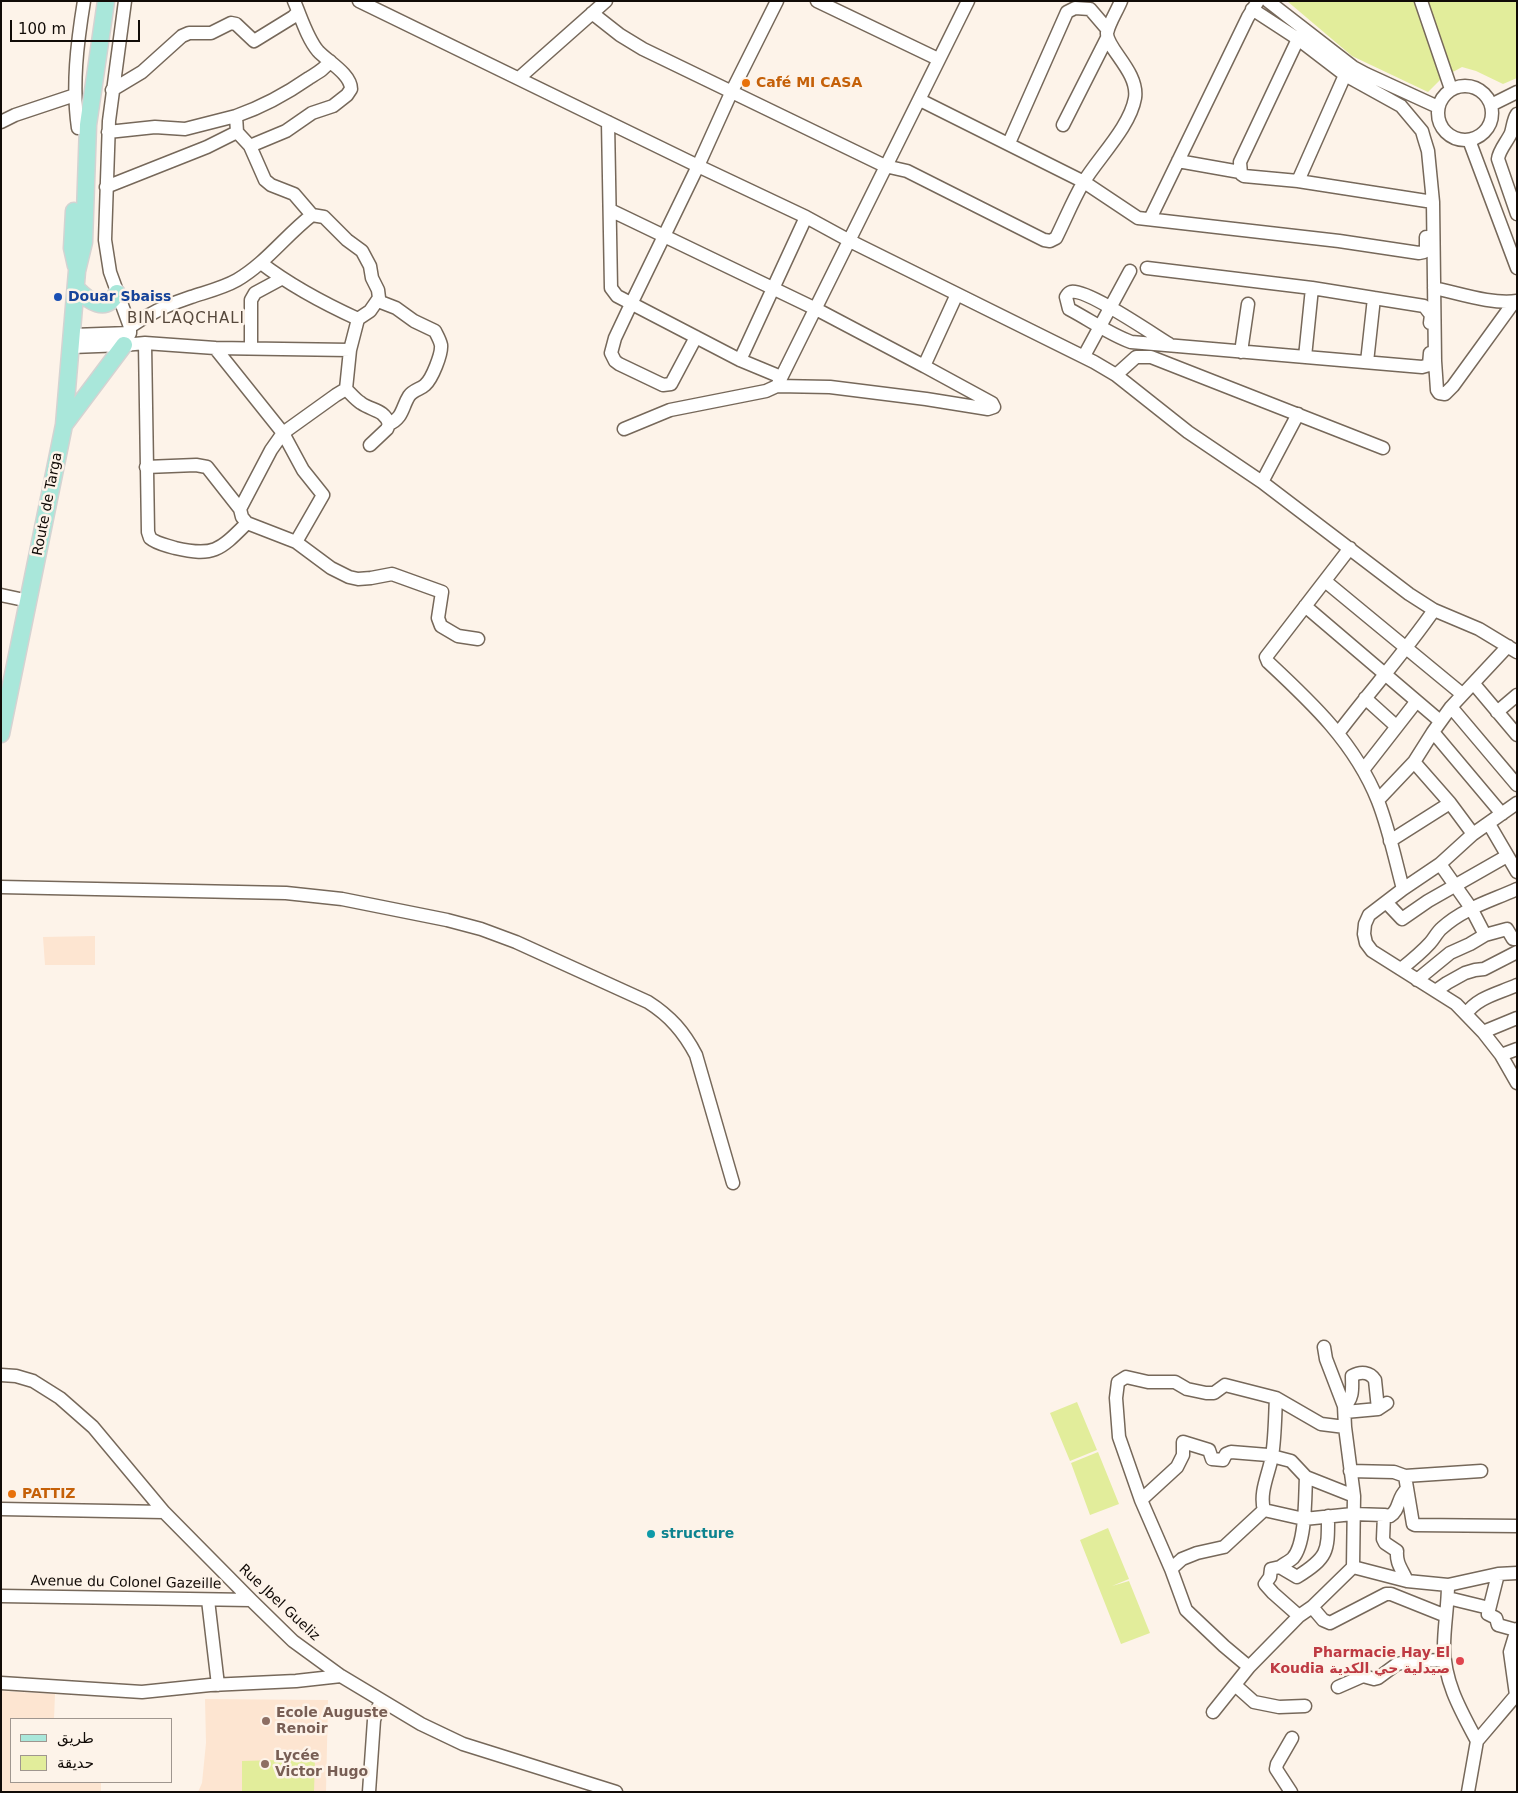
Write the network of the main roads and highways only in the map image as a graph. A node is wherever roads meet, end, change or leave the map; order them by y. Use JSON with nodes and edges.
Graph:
{"nodes":[{"id":1,"x":97,"y":1,"type":"edge"},
{"id":2,"x":106,"y":1,"type":"edge"},
{"id":3,"x":77,"y":271,"type":"junction"},
{"id":4,"x":77,"y":289,"type":"junction"},
{"id":5,"x":117,"y":292,"type":"road end"},
{"id":6,"x":128,"y":335,"type":"road end"},
{"id":7,"x":64,"y":425,"type":"junction"},
{"id":8,"x":1,"y":734,"type":"edge"}],
"edges":[{"from":1,"to":3,"type":"main road","name":"Route de Targa"},
{"from":2,"to":3,"type":"main road","name":"Route de Targa"},
{"from":3,"to":4,"type":"main road","name":"Route de Targa"},
{"from":4,"to":5,"type":"main road"},
{"from":4,"to":7,"type":"main road","name":"Route de Targa"},
{"from":6,"to":7,"type":"main road"},
{"from":7,"to":8,"type":"main road","name":"Route de Targa"}]}
